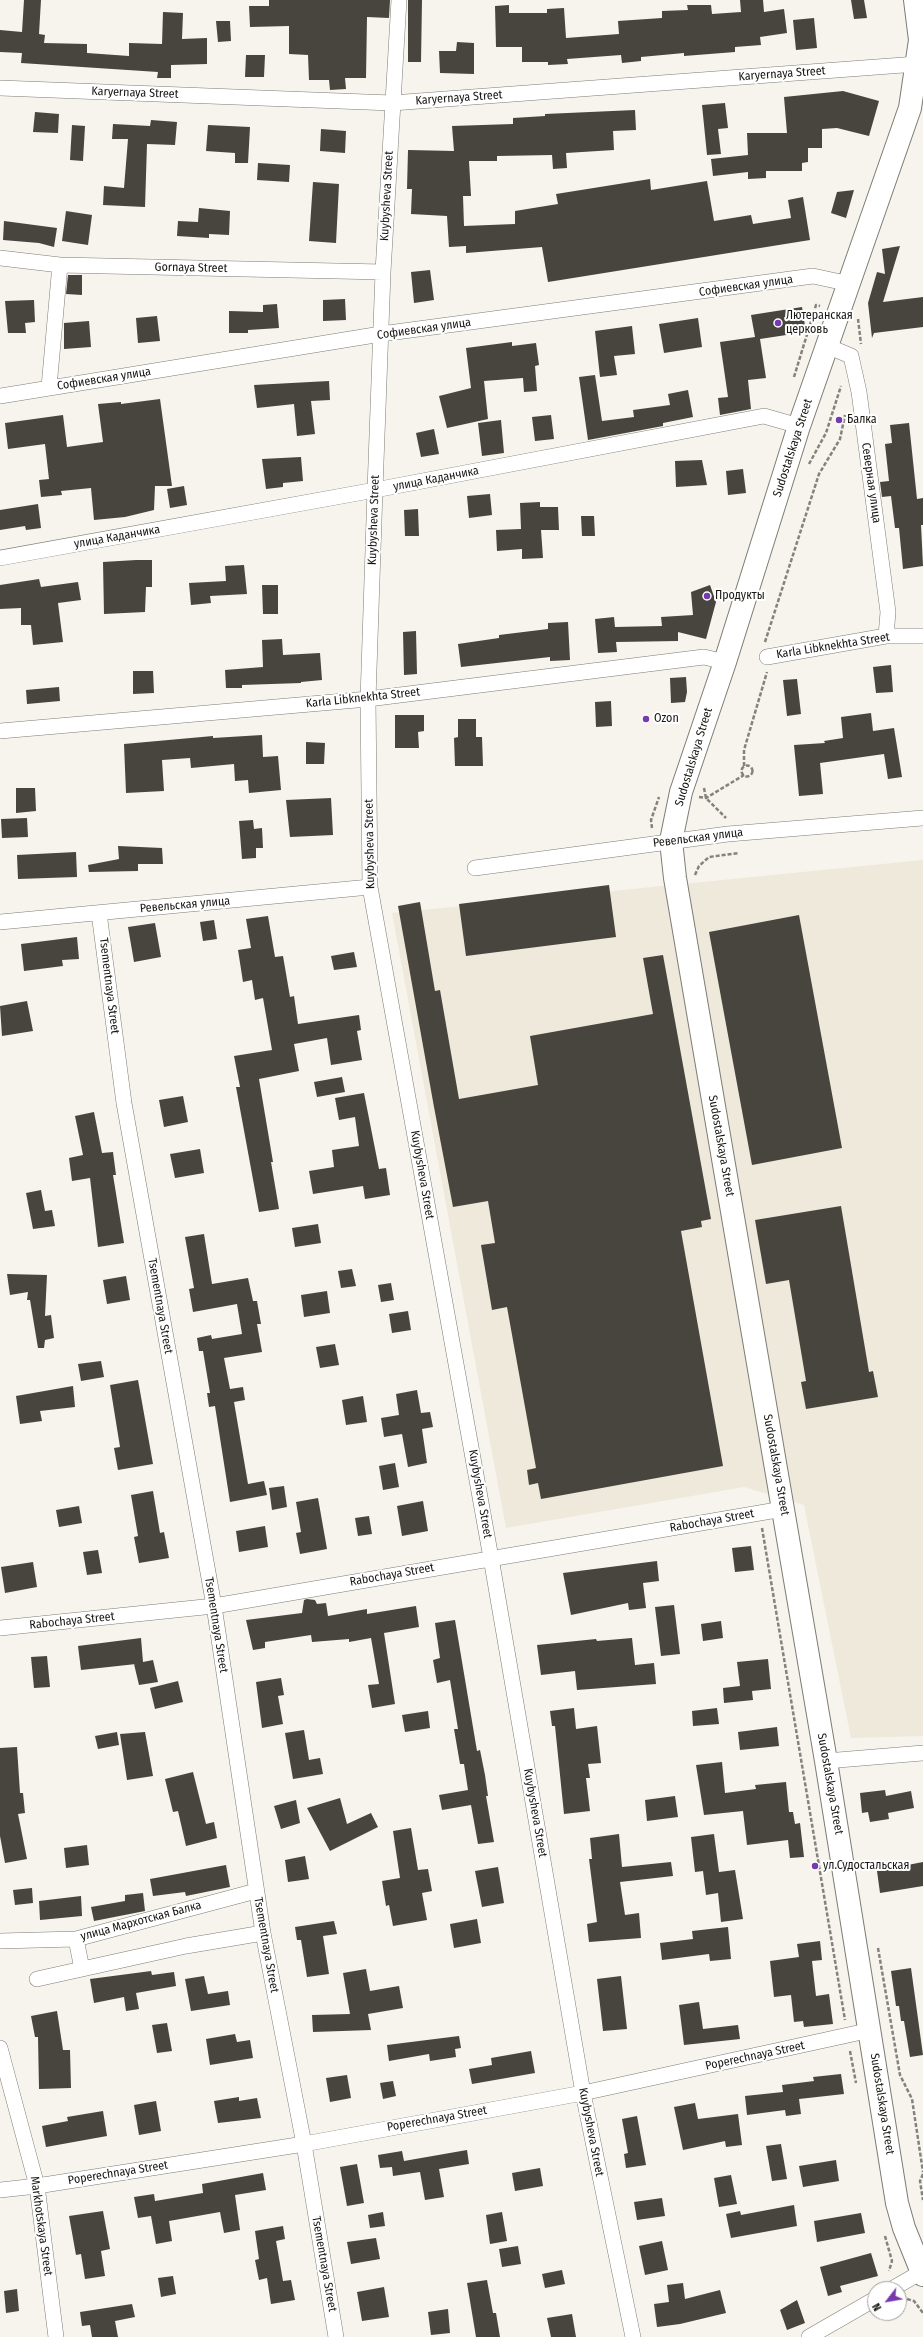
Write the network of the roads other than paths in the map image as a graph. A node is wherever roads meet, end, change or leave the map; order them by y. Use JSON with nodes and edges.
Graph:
{"nodes":[{"id":1,"x":399,"y":0,"type":"edge"},
{"id":2,"x":915,"y":0,"type":"edge"},
{"id":3,"x":920,"y":49,"type":"edge"},
{"id":4,"x":0,"y":88,"type":"edge"},
{"id":5,"x":392,"y":103,"type":"junction"},
{"id":6,"x":0,"y":258,"type":"edge"},
{"id":7,"x":60,"y":266,"type":"junction"},
{"id":8,"x":383,"y":272,"type":"junction"},
{"id":9,"x":850,"y":284,"type":"junction"},
{"id":10,"x":381,"y":334,"type":"junction"},
{"id":11,"x":827,"y":346,"type":"junction"},
{"id":12,"x":49,"y":387,"type":"junction"},
{"id":13,"x":0,"y":396,"type":"edge"},
{"id":14,"x":799,"y":426,"type":"junction"},
{"id":15,"x":375,"y":490,"type":"junction"},
{"id":16,"x":0,"y":558,"type":"edge"},
{"id":17,"x":886,"y":636,"type":"junction"},
{"id":18,"x":923,"y":636,"type":"edge"},
{"id":19,"x":766,"y":657,"type":"road end"},
{"id":20,"x":725,"y":662,"type":"junction"},
{"id":21,"x":368,"y":699,"type":"junction"},
{"id":22,"x":0,"y":731,"type":"edge"},
{"id":23,"x":923,"y":818,"type":"edge"},
{"id":24,"x":671,"y":841,"type":"junction"},
{"id":25,"x":475,"y":868,"type":"dead end"},
{"id":26,"x":370,"y":887,"type":"junction"},
{"id":27,"x":99,"y":913,"type":"junction"},
{"id":28,"x":0,"y":922,"type":"edge"},
{"id":29,"x":783,"y":1509,"type":"junction"},
{"id":30,"x":491,"y":1558,"type":"junction"},
{"id":31,"x":214,"y":1606,"type":"junction"},
{"id":32,"x":0,"y":1628,"type":"edge"},
{"id":33,"x":923,"y":1753,"type":"edge"},
{"id":34,"x":826,"y":1761,"type":"junction"},
{"id":35,"x":256,"y":1891,"type":"junction"},
{"id":36,"x":263,"y":1933,"type":"junction"},
{"id":37,"x":76,"y":1939,"type":"junction"},
{"id":38,"x":0,"y":1941,"type":"edge"},
{"id":39,"x":82,"y":1969,"type":"junction"},
{"id":40,"x":36,"y":1979,"type":"dead end"},
{"id":41,"x":871,"y":2030,"type":"junction"},
{"id":42,"x":0,"y":2048,"type":"edge"},
{"id":43,"x":583,"y":2093,"type":"junction"},
{"id":44,"x":304,"y":2144,"type":"junction"},
{"id":45,"x":37,"y":2186,"type":"junction"},
{"id":46,"x":0,"y":2190,"type":"edge"},
{"id":47,"x":922,"y":2273,"type":"edge"},
{"id":48,"x":907,"y":2281,"type":"edge"},
{"id":49,"x":867,"y":2304,"type":"edge"},
{"id":50,"x":56,"y":2337,"type":"edge"},
{"id":51,"x":336,"y":2337,"type":"edge"},
{"id":52,"x":633,"y":2337,"type":"edge"},
{"id":53,"x":809,"y":2337,"type":"edge"}],
"edges":[{"from":1,"to":5,"type":"street","name":"Kuybysheva Street"},
{"from":2,"to":3,"type":"highway","name":"Sudostalskaya Street"},
{"from":3,"to":5,"type":"street","name":"Karyernaya Street"},
{"from":3,"to":9,"type":"highway","name":"Sudostalskaya Street"},
{"from":4,"to":5,"type":"street","name":"Karyernaya Street"},
{"from":5,"to":8,"type":"street","name":"Kuybysheva Street"},
{"from":6,"to":7,"type":"street","name":"Gornaya Street"},
{"from":7,"to":8,"type":"street","name":"Gornaya Street"},
{"from":7,"to":12,"type":"street"},
{"from":8,"to":10,"type":"street","name":"Kuybysheva Street"},
{"from":9,"to":10,"type":"street","name":"Софиевская улица"},
{"from":9,"to":11,"type":"highway","name":"Sudostalskaya Street"},
{"from":10,"to":12,"type":"street","name":"Софиевская улица"},
{"from":10,"to":15,"type":"street","name":"Kuybysheva Street"},
{"from":11,"to":14,"type":"highway","name":"Sudostalskaya Street"},
{"from":11,"to":17,"type":"street","name":"Северная улица"},
{"from":12,"to":13,"type":"street","name":"Софиевская улица"},
{"from":14,"to":15,"type":"street","name":"улица Каданчика"},
{"from":14,"to":20,"type":"highway","name":"Sudostalskaya Street"},
{"from":15,"to":16,"type":"street","name":"улица Каданчика"},
{"from":15,"to":21,"type":"street","name":"Kuybysheva Street"},
{"from":17,"to":18,"type":"street","name":"Karla Libknekhta Street"},
{"from":17,"to":19,"type":"street","name":"Karla Libknekhta Street"},
{"from":20,"to":21,"type":"street","name":"Karla Libknekhta Street"},
{"from":20,"to":24,"type":"highway","name":"Sudostalskaya Street"},
{"from":21,"to":22,"type":"street","name":"Karla Libknekhta Street"},
{"from":21,"to":26,"type":"street","name":"Kuybysheva Street"},
{"from":23,"to":24,"type":"street","name":"Ревельская улица"},
{"from":24,"to":25,"type":"street","name":"Ревельская улица"},
{"from":24,"to":29,"type":"highway","name":"Sudostalskaya Street"},
{"from":26,"to":27,"type":"street","name":"Ревельская улица"},
{"from":26,"to":30,"type":"street","name":"Kuybysheva Street"},
{"from":27,"to":28,"type":"street","name":"Ревельская улица"},
{"from":27,"to":31,"type":"street","name":"Tsementnaya Street"},
{"from":29,"to":30,"type":"street","name":"Rabochaya Street"},
{"from":29,"to":34,"type":"highway","name":"Sudostalskaya Street"},
{"from":30,"to":31,"type":"street","name":"Rabochaya Street"},
{"from":30,"to":43,"type":"street","name":"Kuybysheva Street"},
{"from":31,"to":32,"type":"street","name":"Rabochaya Street"},
{"from":31,"to":35,"type":"street","name":"Tsementnaya Street"},
{"from":33,"to":34,"type":"street"},
{"from":34,"to":41,"type":"highway","name":"Sudostalskaya Street"},
{"from":35,"to":36,"type":"street","name":"Tsementnaya Street"},
{"from":35,"to":37,"type":"street","name":"улица Мархотская Балка"},
{"from":36,"to":39,"type":"street"},
{"from":36,"to":44,"type":"street","name":"Tsementnaya Street"},
{"from":37,"to":38,"type":"street","name":"улица Мархотская Балка"},
{"from":37,"to":39,"type":"street"},
{"from":39,"to":40,"type":"street"},
{"from":41,"to":43,"type":"street","name":"Poperechnaya Street"},
{"from":41,"to":47,"type":"highway","name":"Sudostalskaya Street"},
{"from":42,"to":45,"type":"street","name":"Markhotskaya Street"},
{"from":43,"to":44,"type":"street","name":"Poperechnaya Street"},
{"from":43,"to":52,"type":"street","name":"Kuybysheva Street"},
{"from":44,"to":45,"type":"street","name":"Poperechnaya Street"},
{"from":44,"to":51,"type":"street","name":"Tsementnaya Street"},
{"from":45,"to":46,"type":"street","name":"Poperechnaya Street"},
{"from":45,"to":50,"type":"street","name":"Markhotskaya Street"},
{"from":47,"to":48,"type":"street"},
{"from":49,"to":53,"type":"street"}]}
